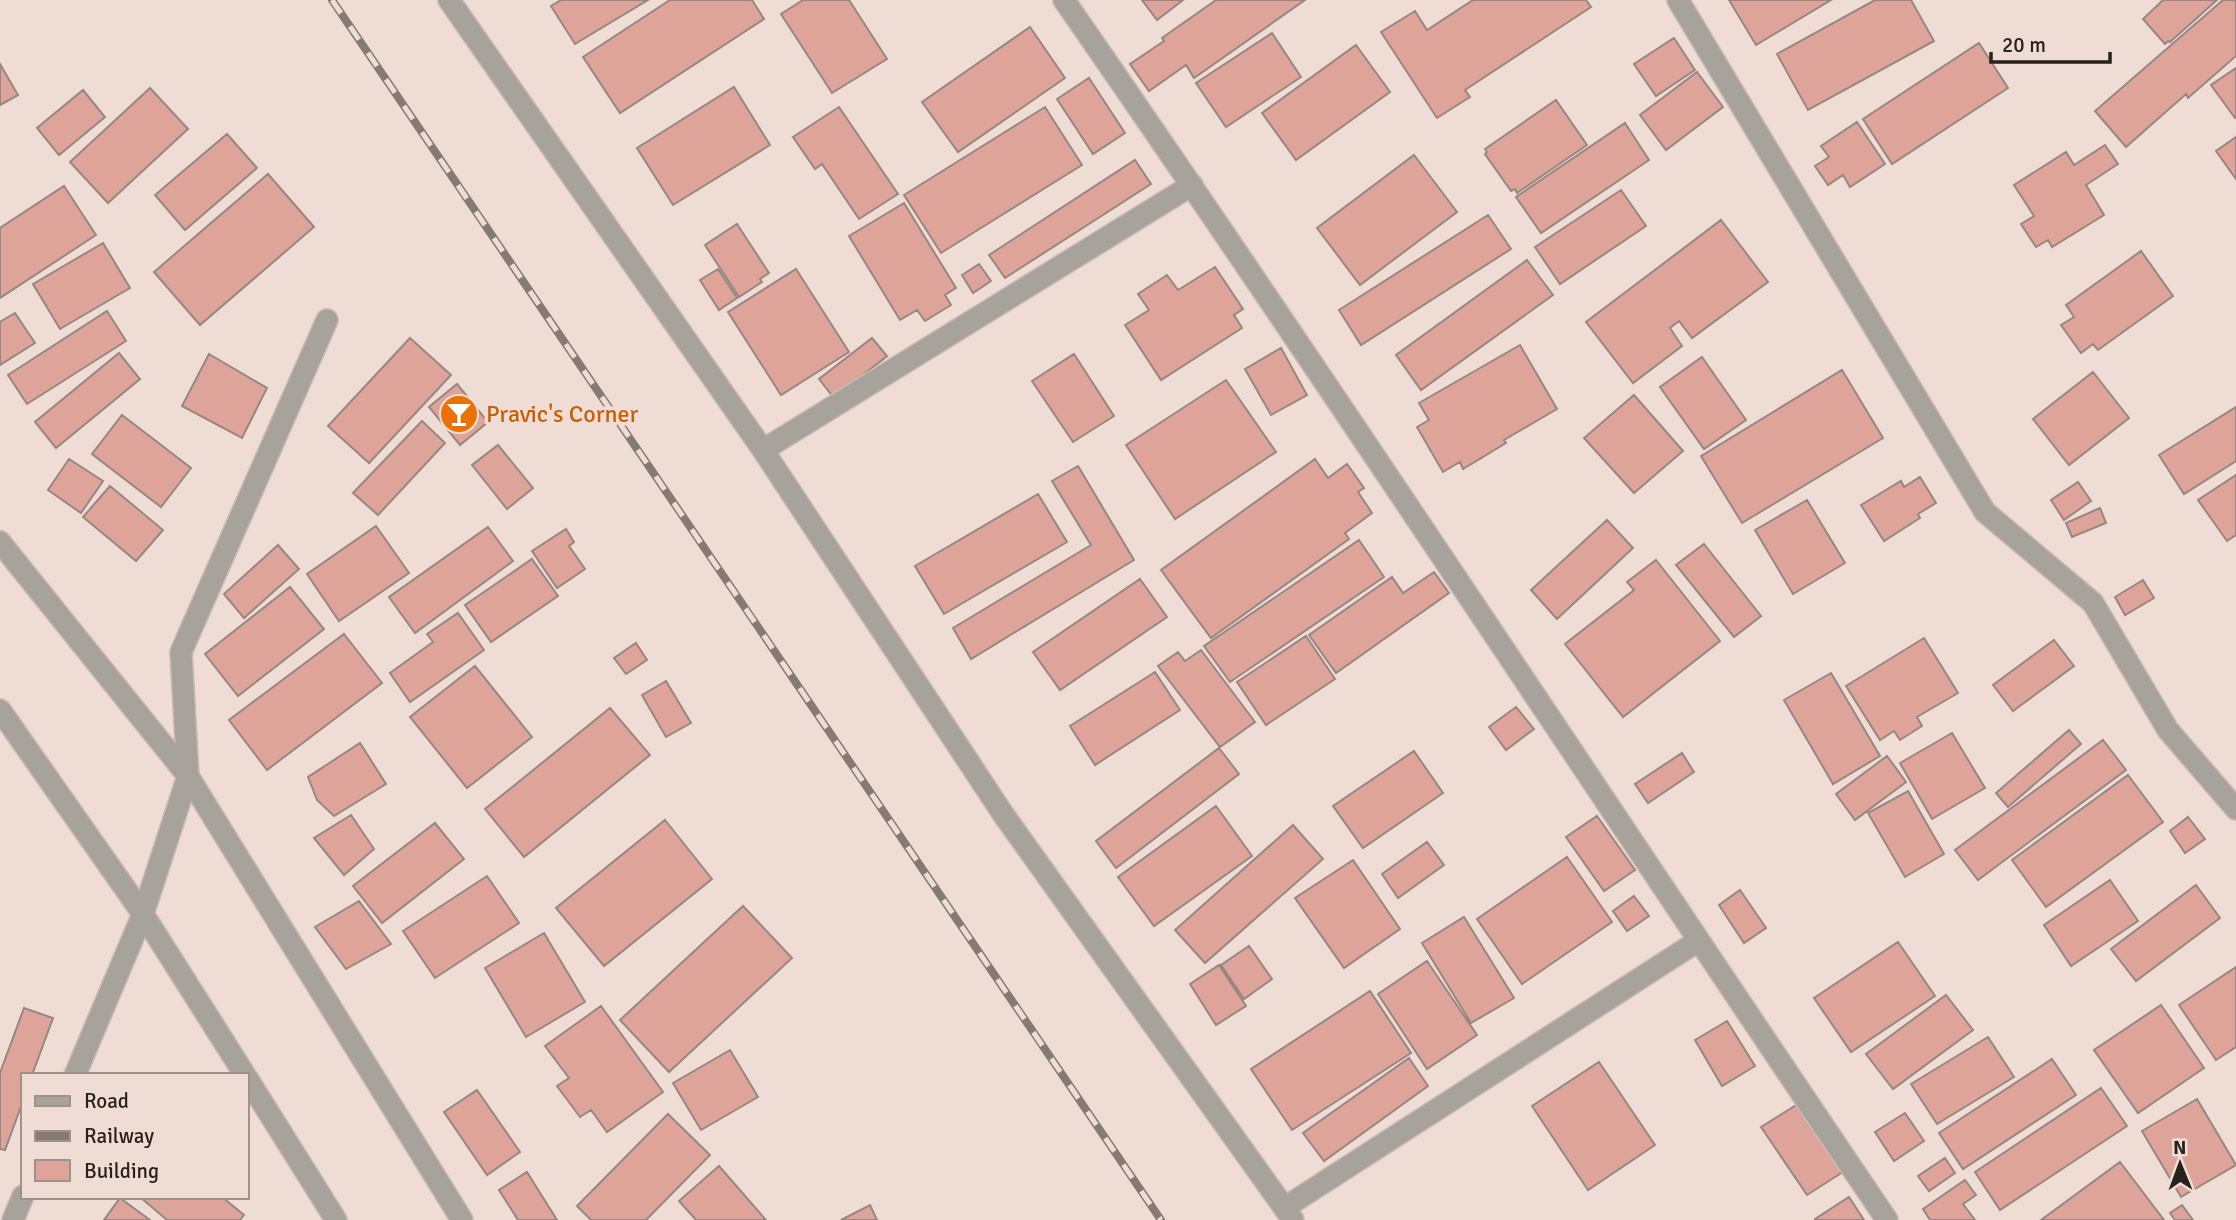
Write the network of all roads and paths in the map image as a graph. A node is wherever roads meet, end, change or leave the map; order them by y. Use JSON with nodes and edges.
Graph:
{"nodes":[{"id":1,"x":1065,"y":0,"type":"edge"},
{"id":2,"x":1678,"y":0,"type":"edge"},
{"id":3,"x":457,"y":3,"type":"edge"},
{"id":4,"x":1192,"y":185,"type":"junction"},
{"id":5,"x":327,"y":320,"type":"dead end"},
{"id":6,"x":762,"y":450,"type":"junction"},
{"id":7,"x":0,"y":542,"type":"edge"},
{"id":8,"x":0,"y":710,"type":"edge"},
{"id":9,"x":188,"y":776,"type":"junction"},
{"id":10,"x":2236,"y":809,"type":"edge"},
{"id":11,"x":143,"y":914,"type":"junction"},
{"id":12,"x":1698,"y":942,"type":"junction"},
{"id":13,"x":76,"y":1073,"type":"edge"},
{"id":14,"x":243,"y":1073,"type":"edge"},
{"id":15,"x":248,"y":1080,"type":"edge"},
{"id":16,"x":22,"y":1199,"type":"edge"},
{"id":17,"x":1289,"y":1214,"type":"edge"},
{"id":18,"x":13,"y":1220,"type":"edge"},
{"id":19,"x":336,"y":1220,"type":"edge"},
{"id":20,"x":462,"y":1220,"type":"edge"},
{"id":21,"x":1887,"y":1220,"type":"edge"}],
"edges":[{"from":1,"to":4,"type":"street"},
{"from":2,"to":10,"type":"street"},
{"from":3,"to":6,"type":"street"},
{"from":4,"to":6,"type":"street"},
{"from":4,"to":12,"type":"street"},
{"from":5,"to":9,"type":"street"},
{"from":6,"to":17,"type":"street"},
{"from":7,"to":9,"type":"street"},
{"from":8,"to":11,"type":"street"},
{"from":9,"to":11,"type":"street"},
{"from":9,"to":20,"type":"street"},
{"from":11,"to":13,"type":"street"},
{"from":11,"to":14,"type":"street"},
{"from":12,"to":17,"type":"street"},
{"from":12,"to":21,"type":"street"},
{"from":15,"to":19,"type":"street"},
{"from":16,"to":18,"type":"street"}]}
